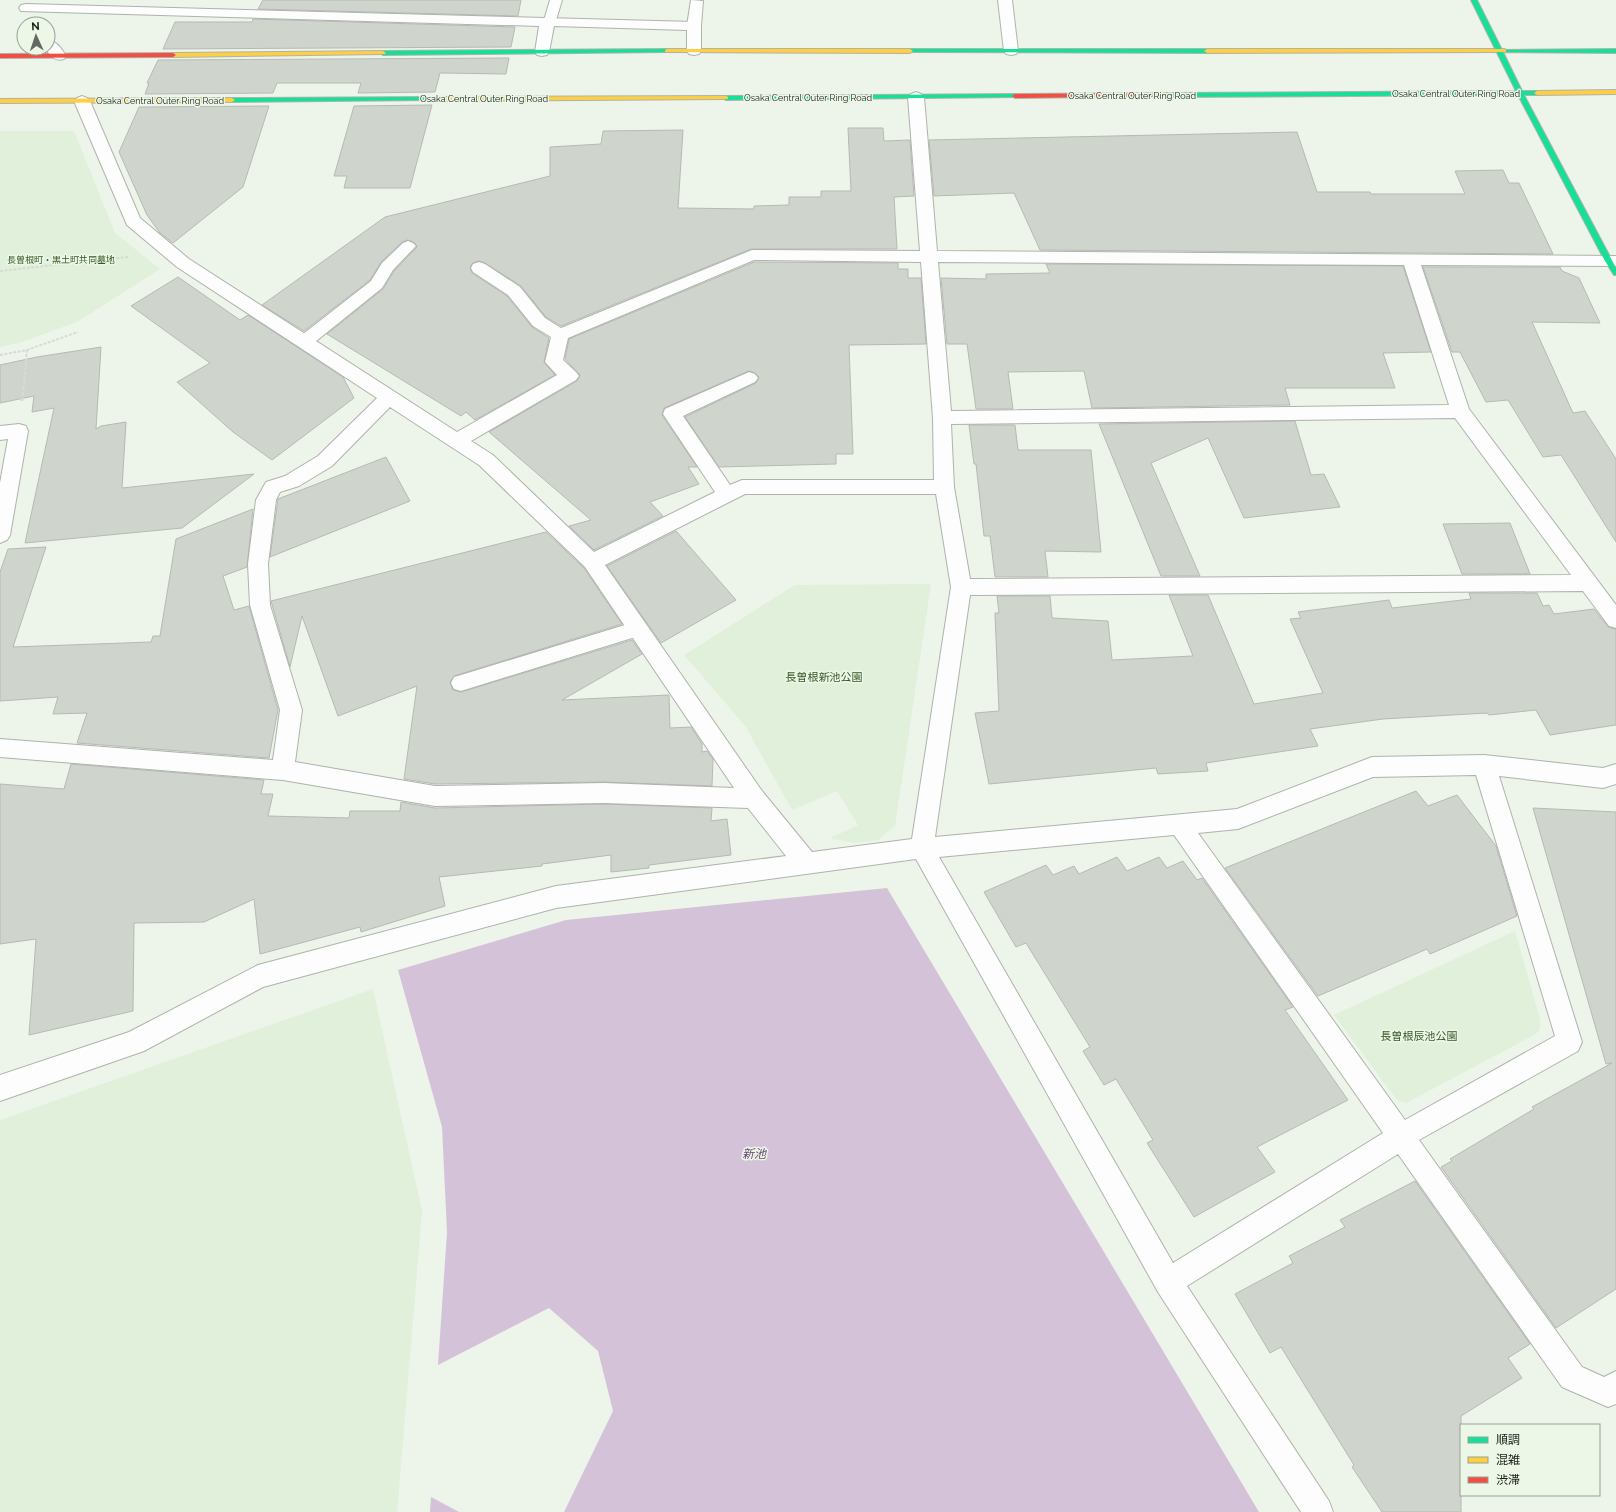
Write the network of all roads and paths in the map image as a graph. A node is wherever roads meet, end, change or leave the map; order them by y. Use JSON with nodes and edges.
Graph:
{"nodes":[{"id":1,"x":212,"y":0,"type":"edge"},
{"id":2,"x":556,"y":0,"type":"edge"},
{"id":3,"x":1005,"y":0,"type":"edge"},
{"id":4,"x":1474,"y":0,"type":"edge"},
{"id":5,"x":697,"y":1,"type":"dead end"},
{"id":6,"x":23,"y":4,"type":"edge"},
{"id":7,"x":205,"y":14,"type":"junction"},
{"id":8,"x":30,"y":16,"type":"edge"},
{"id":9,"x":547,"y":23,"type":"junction"},
{"id":10,"x":694,"y":26,"type":"junction"},
{"id":11,"x":694,"y":51,"type":"junction"},
{"id":12,"x":1012,"y":51,"type":"junction"},
{"id":13,"x":1499,"y":51,"type":"junction"},
{"id":14,"x":1616,"y":51,"type":"edge"},
{"id":15,"x":56,"y":52,"type":"edge"},
{"id":16,"x":542,"y":52,"type":"junction"},
{"id":17,"x":0,"y":56,"type":"edge"},
{"id":18,"x":59,"y":56,"type":"junction"},
{"id":19,"x":1616,"y":92,"type":"edge"},
{"id":20,"x":1520,"y":93,"type":"junction"},
{"id":21,"x":916,"y":97,"type":"junction"},
{"id":22,"x":0,"y":101,"type":"edge"},
{"id":23,"x":82,"y":101,"type":"junction"},
{"id":24,"x":160,"y":244,"type":"junction"},
{"id":25,"x":408,"y":246,"type":"dead end"},
{"id":26,"x":929,"y":258,"type":"junction"},
{"id":27,"x":1411,"y":261,"type":"junction"},
{"id":28,"x":1613,"y":265,"type":"edge"},
{"id":29,"x":479,"y":268,"type":"dead end"},
{"id":30,"x":0,"y":271,"type":"edge"},
{"id":31,"x":78,"y":332,"type":"dead end"},
{"id":32,"x":560,"y":335,"type":"junction"},
{"id":33,"x":304,"y":342,"type":"junction"},
{"id":34,"x":27,"y":350,"type":"junction"},
{"id":35,"x":0,"y":355,"type":"edge"},
{"id":36,"x":749,"y":378,"type":"dead end"},
{"id":37,"x":389,"y":397,"type":"junction"},
{"id":38,"x":1460,"y":411,"type":"junction"},
{"id":39,"x":942,"y":418,"type":"junction"},
{"id":40,"x":19,"y":431,"type":"junction"},
{"id":41,"x":0,"y":433,"type":"edge"},
{"id":42,"x":456,"y":441,"type":"junction"},
{"id":43,"x":944,"y":487,"type":"junction"},
{"id":44,"x":726,"y":494,"type":"junction"},
{"id":45,"x":0,"y":535,"type":"edge"},
{"id":46,"x":592,"y":562,"type":"junction"},
{"id":47,"x":1589,"y":583,"type":"junction"},
{"id":48,"x":961,"y":587,"type":"junction"},
{"id":49,"x":1616,"y":620,"type":"edge"},
{"id":50,"x":638,"y":629,"type":"junction"},
{"id":51,"x":461,"y":683,"type":"dead end"},
{"id":52,"x":0,"y":748,"type":"edge"},
{"id":53,"x":1484,"y":765,"type":"junction"},
{"id":54,"x":283,"y":770,"type":"junction"},
{"id":55,"x":1616,"y":774,"type":"edge"},
{"id":56,"x":754,"y":798,"type":"junction"},
{"id":57,"x":1179,"y":824,"type":"junction"},
{"id":58,"x":922,"y":848,"type":"junction"},
{"id":59,"x":806,"y":863,"type":"junction"},
{"id":60,"x":0,"y":1088,"type":"edge"},
{"id":61,"x":1402,"y":1136,"type":"junction"},
{"id":62,"x":1168,"y":1282,"type":"junction"},
{"id":63,"x":1616,"y":1385,"type":"edge"},
{"id":64,"x":1318,"y":1512,"type":"edge"}],
"edges":[{"from":1,"to":7,"type":"street"},
{"from":2,"to":9,"type":"lane"},
{"from":3,"to":12,"type":"street"},
{"from":4,"to":13,"type":"main road"},
{"from":5,"to":10,"type":"lane"},
{"from":6,"to":7,"type":"street"},
{"from":6,"to":8,"type":"street"},
{"from":7,"to":9,"type":"street"},
{"from":9,"to":10,"type":"street"},
{"from":9,"to":16,"type":"street"},
{"from":10,"to":11,"type":"street"},
{"from":11,"to":12,"type":"main road"},
{"from":11,"to":16,"type":"main road"},
{"from":12,"to":13,"type":"main road"},
{"from":13,"to":14,"type":"main road"},
{"from":13,"to":20,"type":"main road"},
{"from":15,"to":18,"type":"street"},
{"from":16,"to":18,"type":"main road"},
{"from":17,"to":18,"type":"main road"},
{"from":19,"to":20,"type":"main road","name":"Osaka Central Outer Ring Road"},
{"from":20,"to":21,"type":"main road","name":"Osaka Central Outer Ring Road"},
{"from":20,"to":28,"type":"main road"},
{"from":21,"to":23,"type":"main road","name":"Osaka Central Outer Ring Road"},
{"from":21,"to":26,"type":"street"},
{"from":22,"to":23,"type":"main road","name":"Osaka Central Outer Ring Road"},
{"from":23,"to":24,"type":"street"},
{"from":24,"to":30,"type":"path"},
{"from":24,"to":33,"type":"street"},
{"from":25,"to":33,"type":"lane"},
{"from":26,"to":27,"type":"street"},
{"from":26,"to":32,"type":"street"},
{"from":26,"to":39,"type":"street"},
{"from":27,"to":28,"type":"street"},
{"from":27,"to":38,"type":"street"},
{"from":29,"to":32,"type":"street"},
{"from":31,"to":34,"type":"path"},
{"from":32,"to":42,"type":"street"},
{"from":33,"to":37,"type":"street"},
{"from":34,"to":35,"type":"path"},
{"from":34,"to":40,"type":"path"},
{"from":36,"to":44,"type":"street"},
{"from":37,"to":42,"type":"street"},
{"from":37,"to":54,"type":"street"},
{"from":38,"to":39,"type":"street"},
{"from":38,"to":47,"type":"street"},
{"from":39,"to":43,"type":"street"},
{"from":40,"to":41,"type":"street"},
{"from":40,"to":45,"type":"street"},
{"from":42,"to":46,"type":"street"},
{"from":43,"to":44,"type":"street"},
{"from":43,"to":48,"type":"street"},
{"from":44,"to":46,"type":"street"},
{"from":46,"to":50,"type":"street"},
{"from":47,"to":48,"type":"street"},
{"from":47,"to":49,"type":"street"},
{"from":48,"to":58,"type":"street"},
{"from":50,"to":51,"type":"lane"},
{"from":50,"to":56,"type":"street"},
{"from":52,"to":54,"type":"street"},
{"from":53,"to":55,"type":"street"},
{"from":53,"to":57,"type":"street"},
{"from":53,"to":61,"type":"street"},
{"from":54,"to":56,"type":"street"},
{"from":56,"to":59,"type":"street"},
{"from":57,"to":58,"type":"street"},
{"from":57,"to":61,"type":"street"},
{"from":58,"to":59,"type":"street"},
{"from":58,"to":62,"type":"street"},
{"from":59,"to":60,"type":"street"},
{"from":61,"to":62,"type":"street"},
{"from":61,"to":63,"type":"street"},
{"from":62,"to":64,"type":"street"}]}
